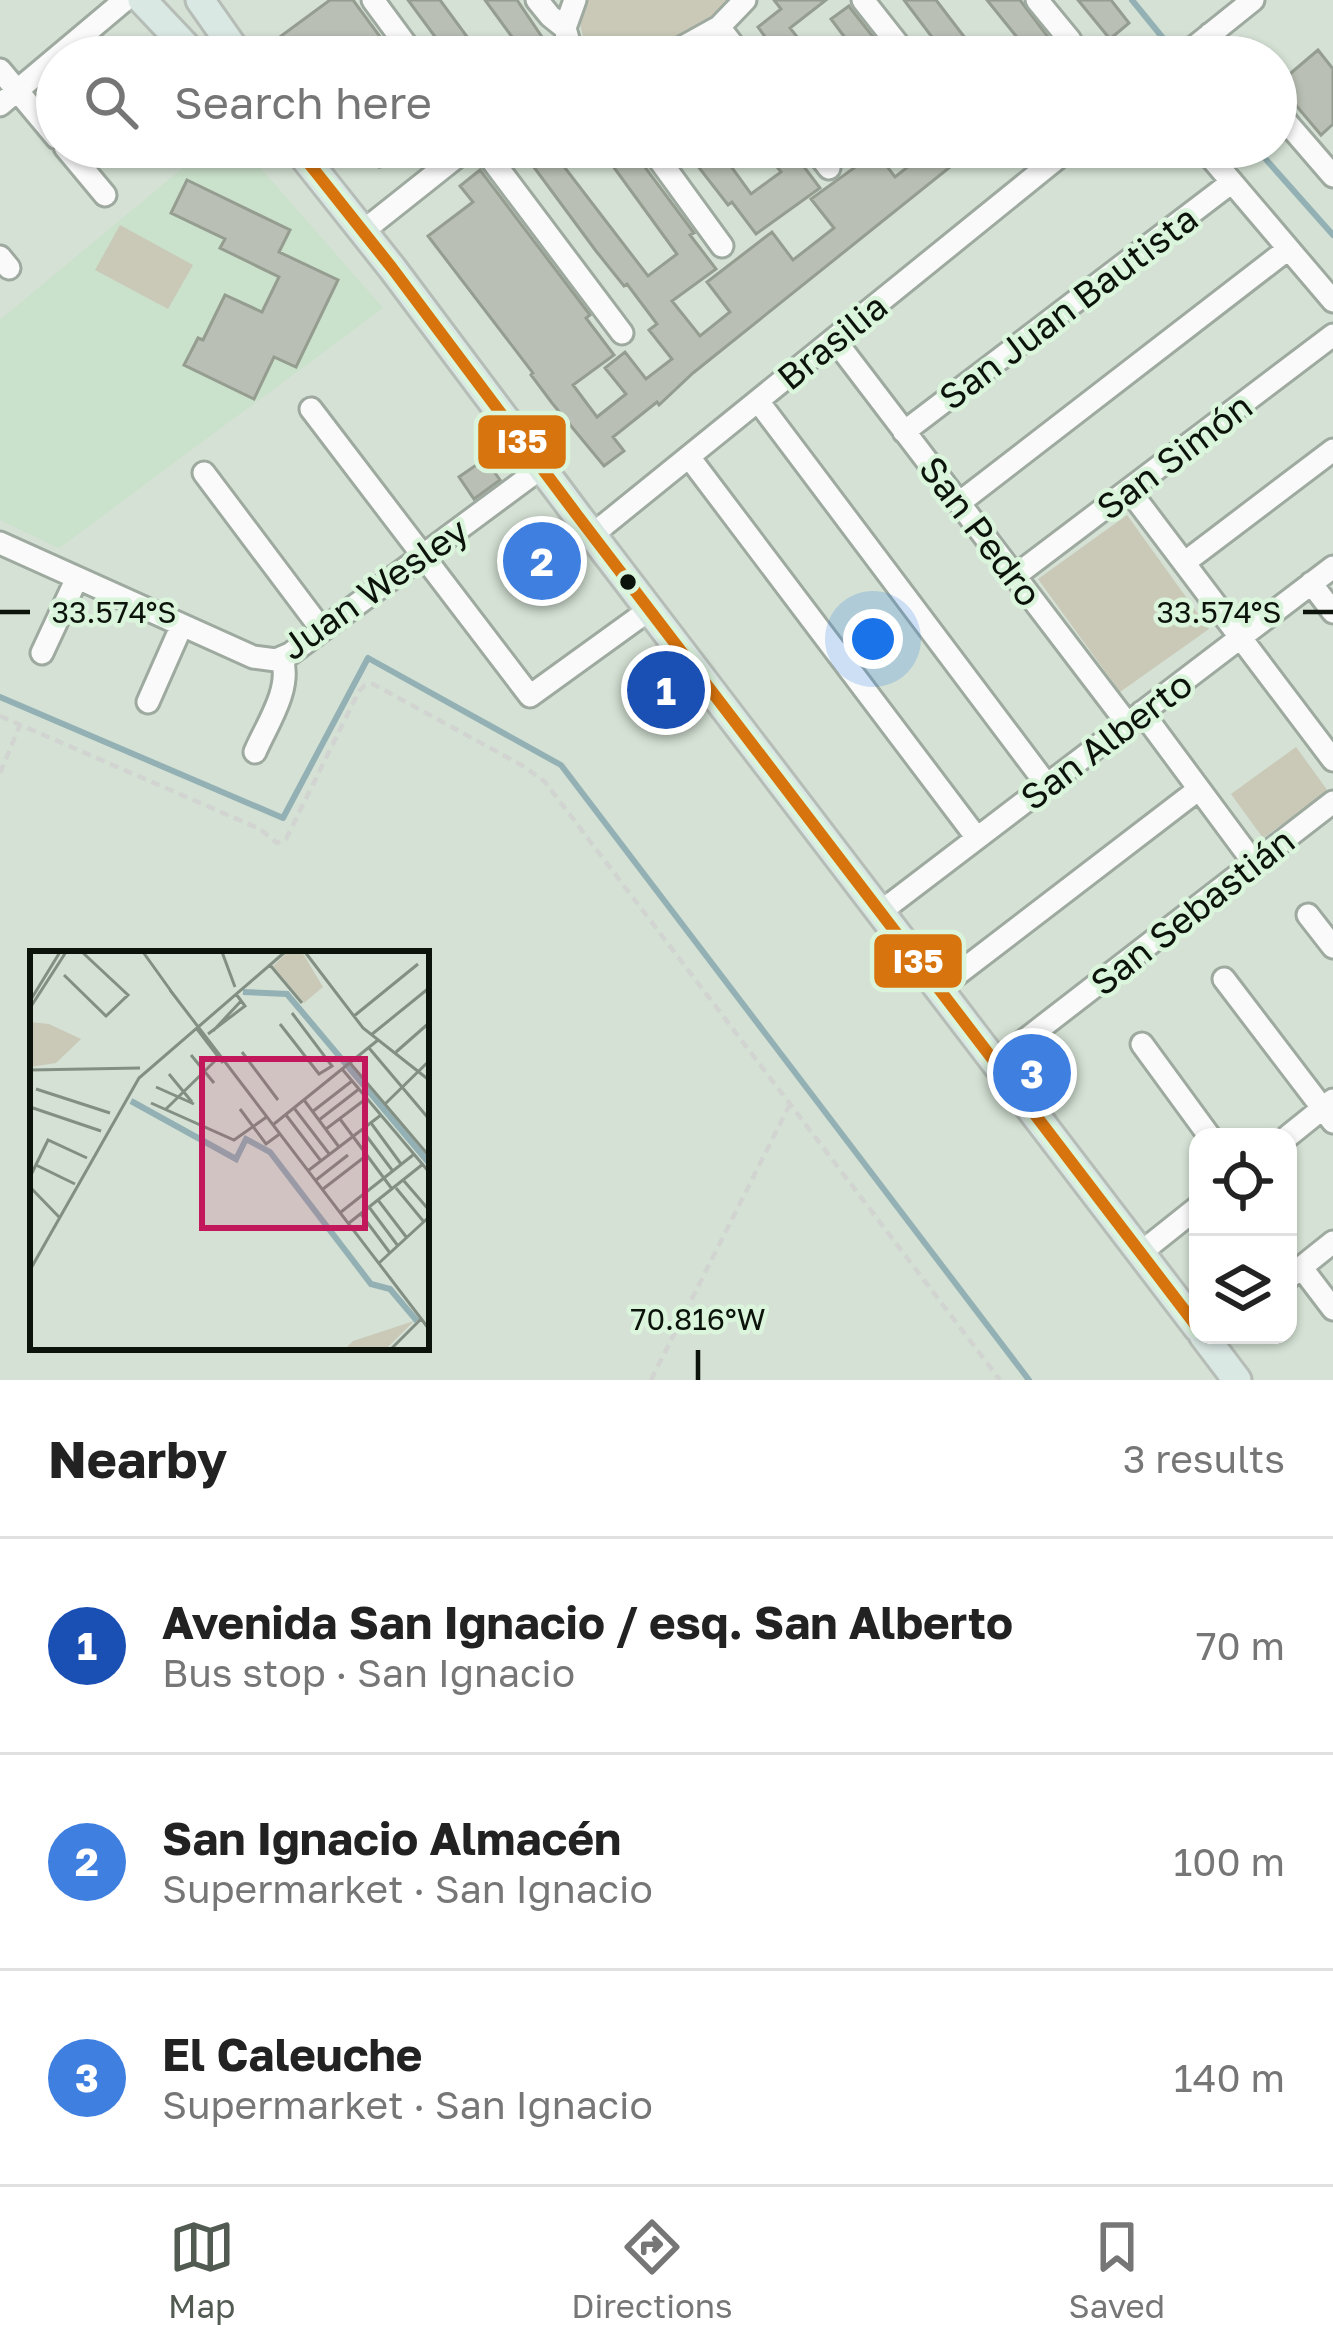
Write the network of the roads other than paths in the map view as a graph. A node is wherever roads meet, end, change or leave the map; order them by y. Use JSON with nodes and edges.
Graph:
{"nodes":[{"id":1,"x":125,"y":0,"type":"edge"},
{"id":2,"x":142,"y":0,"type":"edge"},
{"id":3,"x":200,"y":0,"type":"edge"},
{"id":4,"x":373,"y":0,"type":"edge"},
{"id":5,"x":538,"y":0,"type":"edge"},
{"id":6,"x":575,"y":0,"type":"edge"},
{"id":7,"x":746,"y":0,"type":"edge"},
{"id":8,"x":863,"y":0,"type":"edge"},
{"id":9,"x":1037,"y":0,"type":"edge"},
{"id":10,"x":1253,"y":0,"type":"edge"},
{"id":11,"x":719,"y":27,"type":"junction"},
{"id":12,"x":566,"y":28,"type":"junction"},
{"id":13,"x":82,"y":36,"type":"edge"},
{"id":14,"x":176,"y":36,"type":"edge"},
{"id":15,"x":226,"y":36,"type":"edge"},
{"id":16,"x":400,"y":36,"type":"edge"},
{"id":17,"x":568,"y":36,"type":"edge"},
{"id":18,"x":703,"y":36,"type":"edge"},
{"id":19,"x":726,"y":36,"type":"edge"},
{"id":20,"x":891,"y":36,"type":"edge"},
{"id":21,"x":1060,"y":36,"type":"edge"},
{"id":22,"x":1208,"y":36,"type":"edge"},
{"id":23,"x":0,"y":70,"type":"edge"},
{"id":24,"x":36,"y":75,"type":"edge"},
{"id":25,"x":9,"y":98,"type":"edge"},
{"id":26,"x":36,"y":120,"type":"edge"},
{"id":27,"x":1297,"y":134,"type":"edge"},
{"id":28,"x":83,"y":168,"type":"edge"},
{"id":29,"x":312,"y":168,"type":"edge"},
{"id":30,"x":443,"y":168,"type":"edge"},
{"id":31,"x":498,"y":168,"type":"edge"},
{"id":32,"x":665,"y":168,"type":"edge"},
{"id":33,"x":1045,"y":168,"type":"edge"},
{"id":34,"x":1220,"y":168,"type":"edge"},
{"id":35,"x":1333,"y":176,"type":"edge"},
{"id":36,"x":1232,"y":182,"type":"junction"},
{"id":37,"x":106,"y":195,"type":"dead end"},
{"id":38,"x":362,"y":232,"type":"junction"},
{"id":39,"x":722,"y":246,"type":"dead end"},
{"id":40,"x":1288,"y":249,"type":"junction"},
{"id":41,"x":1333,"y":302,"type":"edge"},
{"id":42,"x":622,"y":333,"type":"dead end"},
{"id":43,"x":1333,"y":335,"type":"edge"},
{"id":44,"x":834,"y":339,"type":"junction"},
{"id":45,"x":758,"y":400,"type":"junction"},
{"id":46,"x":311,"y":409,"type":"dead end"},
{"id":47,"x":904,"y":432,"type":"junction"},
{"id":48,"x":1333,"y":449,"type":"edge"},
{"id":49,"x":689,"y":457,"type":"junction"},
{"id":50,"x":541,"y":468,"type":"junction"},
{"id":51,"x":204,"y":472,"type":"dead end"},
{"id":52,"x":1129,"y":490,"type":"junction"},
{"id":53,"x":958,"y":503,"type":"junction"},
{"id":54,"x":592,"y":535,"type":"junction"},
{"id":55,"x":0,"y":543,"type":"edge"},
{"id":56,"x":423,"y":555,"type":"junction"},
{"id":57,"x":1184,"y":563,"type":"junction"},
{"id":58,"x":1333,"y":567,"type":"edge"},
{"id":59,"x":1015,"y":576,"type":"junction"},
{"id":60,"x":77,"y":578,"type":"junction"},
{"id":61,"x":1311,"y":584,"type":"junction"},
{"id":62,"x":649,"y":610,"type":"junction"},
{"id":63,"x":1333,"y":612,"type":"edge"},
{"id":64,"x":182,"y":625,"type":"junction"},
{"id":65,"x":322,"y":630,"type":"junction"},
{"id":66,"x":1240,"y":637,"type":"junction"},
{"id":67,"x":42,"y":653,"type":"dead end"},
{"id":68,"x":282,"y":658,"type":"junction"},
{"id":69,"x":148,"y":702,"type":"dead end"},
{"id":70,"x":1135,"y":718,"type":"junction"},
{"id":71,"x":255,"y":752,"type":"dead end"},
{"id":72,"x":1333,"y":760,"type":"edge"},
{"id":73,"x":1047,"y":785,"type":"junction"},
{"id":74,"x":1199,"y":789,"type":"junction"},
{"id":75,"x":1333,"y":802,"type":"edge"},
{"id":76,"x":977,"y":838,"type":"junction"},
{"id":77,"x":1254,"y":863,"type":"junction"},
{"id":78,"x":879,"y":913,"type":"junction"},
{"id":79,"x":1308,"y":915,"type":"dead end"},
{"id":80,"x":1333,"y":947,"type":"edge"},
{"id":81,"x":1224,"y":979,"type":"dead end"},
{"id":82,"x":938,"y":989,"type":"junction"},
{"id":83,"x":1142,"y":1044,"type":"dead end"},
{"id":84,"x":994,"y":1064,"type":"junction"},
{"id":85,"x":1330,"y":1110,"type":"edge"},
{"id":86,"x":1203,"y":1128,"type":"edge"},
{"id":87,"x":1297,"y":1131,"type":"edge"},
{"id":88,"x":1189,"y":1214,"type":"edge"},
{"id":89,"x":1333,"y":1242,"type":"edge"},
{"id":90,"x":1139,"y":1254,"type":"junction"},
{"id":91,"x":1297,"y":1270,"type":"edge"},
{"id":92,"x":1297,"y":1275,"type":"edge"},
{"id":93,"x":1333,"y":1310,"type":"edge"},
{"id":94,"x":1189,"y":1314,"type":"edge"},
{"id":95,"x":1212,"y":1344,"type":"edge"},
{"id":96,"x":1237,"y":1380,"type":"edge"}],
"edges":[{"from":1,"to":13,"type":"street"},
{"from":2,"to":14,"type":"main road"},
{"from":3,"to":15,"type":"main road"},
{"from":4,"to":16,"type":"street"},
{"from":5,"to":12,"type":"street"},
{"from":6,"to":12,"type":"street"},
{"from":7,"to":11,"type":"street"},
{"from":8,"to":20,"type":"street"},
{"from":9,"to":21,"type":"street"},
{"from":10,"to":22,"type":"street"},
{"from":11,"to":18,"type":"street"},
{"from":11,"to":19,"type":"street"},
{"from":12,"to":17,"type":"street"},
{"from":23,"to":25,"type":"street"},
{"from":24,"to":25,"type":"street"},
{"from":25,"to":26,"type":"street"},
{"from":27,"to":35,"type":"street"},
{"from":28,"to":37,"type":"street"},
{"from":29,"to":38,"type":"main road"},
{"from":30,"to":38,"type":"street"},
{"from":31,"to":42,"type":"street"},
{"from":32,"to":39,"type":"street"},
{"from":33,"to":44,"type":"street","name":"Brasilia"},
{"from":34,"to":36,"type":"street"},
{"from":36,"to":40,"type":"street"},
{"from":36,"to":47,"type":"street","name":"San Juan Bautista"},
{"from":38,"to":50,"type":"main road"},
{"from":40,"to":41,"type":"street"},
{"from":40,"to":53,"type":"street"},
{"from":43,"to":52,"type":"street","name":"San Simón"},
{"from":44,"to":45,"type":"street","name":"Brasilia"},
{"from":44,"to":47,"type":"street","name":"San Pedro"},
{"from":45,"to":49,"type":"street","name":"Brasilia"},
{"from":45,"to":73,"type":"street"},
{"from":46,"to":56,"type":"street"},
{"from":47,"to":53,"type":"street","name":"San Pedro"},
{"from":48,"to":57,"type":"street"},
{"from":49,"to":54,"type":"street","name":"Brasilia"},
{"from":49,"to":76,"type":"street"},
{"from":50,"to":54,"type":"main road"},
{"from":50,"to":56,"type":"street","name":"Juan Wesley"},
{"from":51,"to":65,"type":"street"},
{"from":52,"to":57,"type":"street"},
{"from":52,"to":59,"type":"street","name":"San Simón"},
{"from":53,"to":59,"type":"street","name":"San Pedro"},
{"from":54,"to":62,"type":"main road"},
{"from":55,"to":60,"type":"street","name":"Juan Wesley"},
{"from":56,"to":62,"type":"street"},
{"from":56,"to":65,"type":"street","name":"Juan Wesley"},
{"from":57,"to":66,"type":"street"},
{"from":58,"to":61,"type":"street","name":"San Alberto"},
{"from":59,"to":70,"type":"street","name":"San Pedro"},
{"from":60,"to":64,"type":"street","name":"Juan Wesley"},
{"from":60,"to":67,"type":"street"},
{"from":61,"to":63,"type":"street"},
{"from":61,"to":66,"type":"street","name":"San Alberto"},
{"from":62,"to":78,"type":"main road"},
{"from":64,"to":68,"type":"street","name":"Juan Wesley"},
{"from":64,"to":69,"type":"street"},
{"from":65,"to":68,"type":"street","name":"Juan Wesley"},
{"from":66,"to":70,"type":"street","name":"San Alberto"},
{"from":66,"to":72,"type":"street"},
{"from":68,"to":71,"type":"street"},
{"from":70,"to":73,"type":"street","name":"San Alberto"},
{"from":70,"to":74,"type":"street","name":"San Pedro"},
{"from":73,"to":76,"type":"street","name":"San Alberto"},
{"from":74,"to":77,"type":"street","name":"San Pedro"},
{"from":74,"to":82,"type":"street"},
{"from":75,"to":77,"type":"street","name":"San Sebastián"},
{"from":76,"to":78,"type":"street","name":"San Alberto"},
{"from":77,"to":84,"type":"street","name":"San Sebastián"},
{"from":78,"to":82,"type":"main road"},
{"from":79,"to":80,"type":"street"},
{"from":81,"to":85,"type":"street"},
{"from":82,"to":84,"type":"main road"},
{"from":83,"to":86,"type":"street"},
{"from":84,"to":90,"type":"main road"},
{"from":85,"to":87,"type":"street"},
{"from":88,"to":90,"type":"street"},
{"from":89,"to":91,"type":"street"},
{"from":90,"to":94,"type":"main road"},
{"from":92,"to":93,"type":"street"},
{"from":95,"to":96,"type":"main road"}]}
